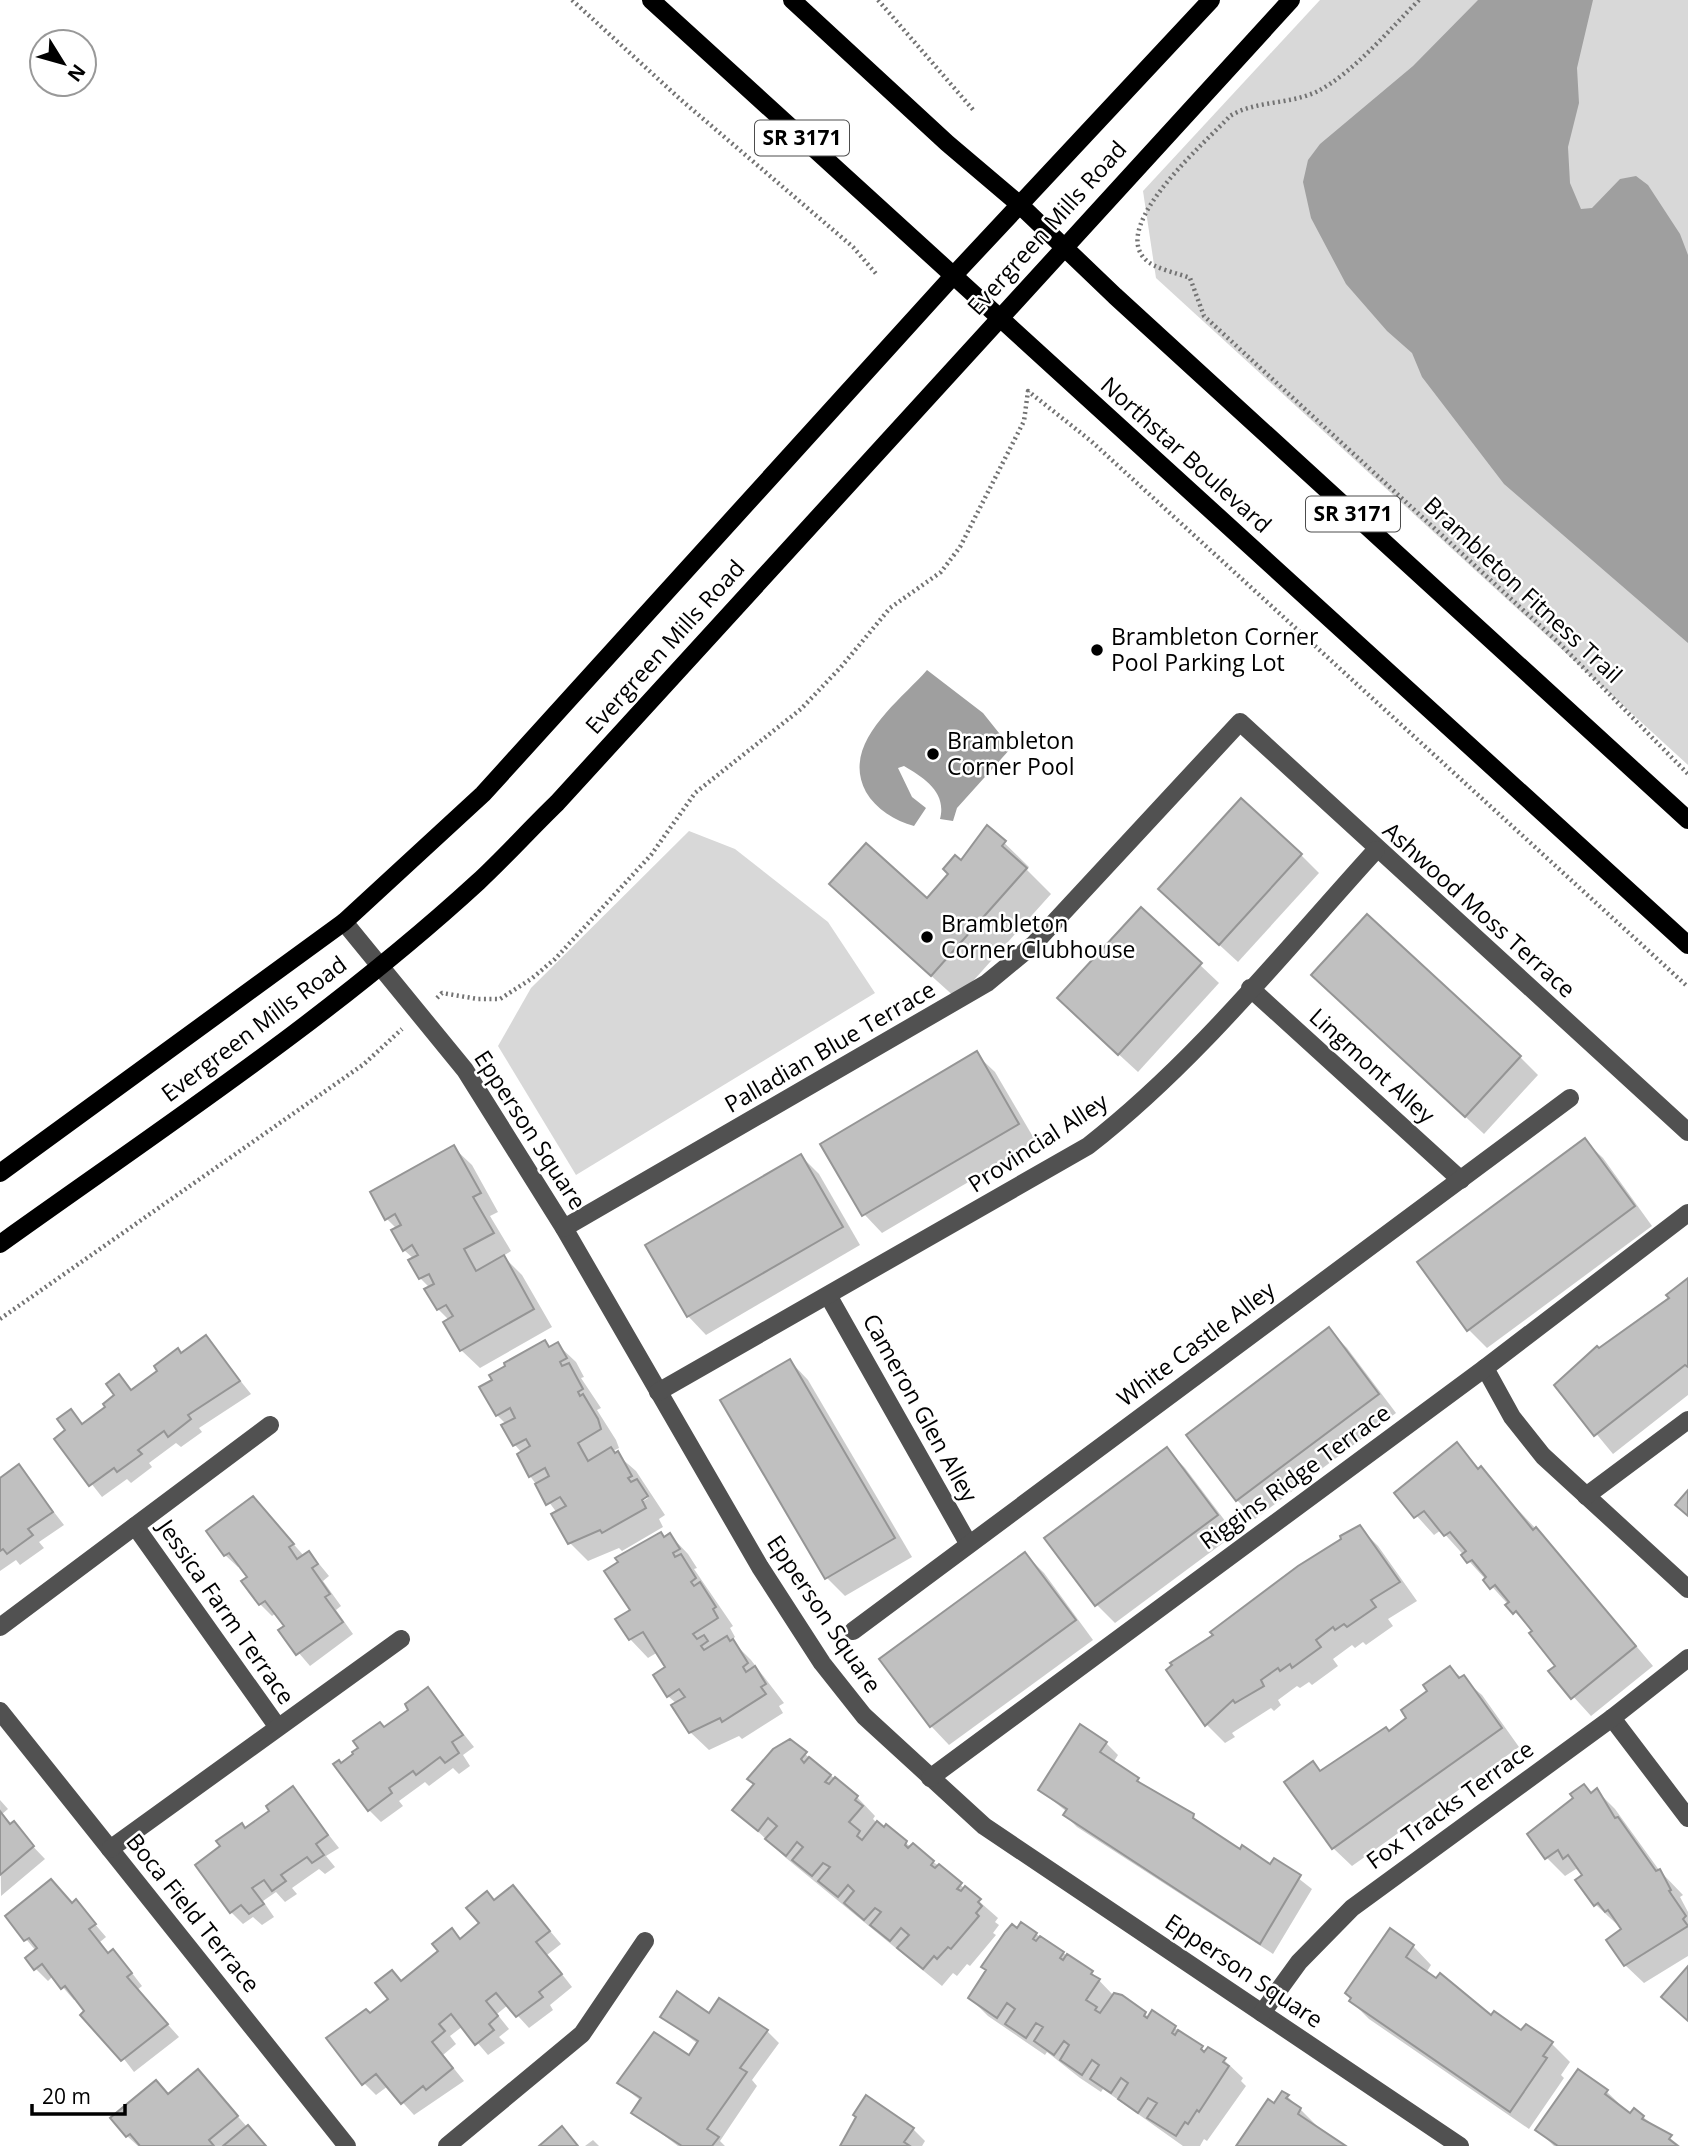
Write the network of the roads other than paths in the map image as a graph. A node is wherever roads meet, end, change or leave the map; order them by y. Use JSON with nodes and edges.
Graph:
{"nodes":[{"id":1,"x":651,"y":0,"type":"edge"},
{"id":2,"x":792,"y":0,"type":"edge"},
{"id":3,"x":1211,"y":0,"type":"edge"},
{"id":4,"x":1291,"y":0,"type":"edge"},
{"id":5,"x":1020,"y":205,"type":"junction"},
{"id":6,"x":1063,"y":247,"type":"junction"},
{"id":7,"x":953,"y":276,"type":"junction"},
{"id":8,"x":999,"y":316,"type":"junction"},
{"id":9,"x":1240,"y":722,"type":"joint"},
{"id":10,"x":1688,"y":820,"type":"edge"},
{"id":11,"x":1376,"y":850,"type":"junction"},
{"id":12,"x":344,"y":922,"type":"junction"},
{"id":13,"x":1688,"y":945,"type":"edge"},
{"id":14,"x":379,"y":967,"type":"junction"},
{"id":15,"x":1250,"y":988,"type":"junction"},
{"id":16,"x":1570,"y":1098,"type":"dead end"},
{"id":17,"x":1688,"y":1132,"type":"edge"},
{"id":18,"x":0,"y":1172,"type":"edge"},
{"id":19,"x":1461,"y":1180,"type":"junction"},
{"id":20,"x":1688,"y":1213,"type":"edge"},
{"id":21,"x":564,"y":1228,"type":"junction"},
{"id":22,"x":0,"y":1244,"type":"edge"},
{"id":23,"x":829,"y":1297,"type":"junction"},
{"id":24,"x":1485,"y":1368,"type":"junction"},
{"id":25,"x":658,"y":1392,"type":"junction"},
{"id":26,"x":1688,"y":1420,"type":"edge"},
{"id":27,"x":270,"y":1425,"type":"dead end"},
{"id":28,"x":1586,"y":1496,"type":"junction"},
{"id":29,"x":135,"y":1526,"type":"junction"},
{"id":30,"x":968,"y":1543,"type":"junction"},
{"id":31,"x":1688,"y":1589,"type":"edge"},
{"id":32,"x":0,"y":1627,"type":"edge"},
{"id":33,"x":853,"y":1631,"type":"dead end"},
{"id":34,"x":401,"y":1639,"type":"dead end"},
{"id":35,"x":1688,"y":1658,"type":"edge"},
{"id":36,"x":0,"y":1712,"type":"edge"},
{"id":37,"x":1612,"y":1718,"type":"junction"},
{"id":38,"x":277,"y":1726,"type":"junction"},
{"id":39,"x":930,"y":1778,"type":"junction"},
{"id":40,"x":1688,"y":1818,"type":"edge"},
{"id":41,"x":110,"y":1849,"type":"junction"},
{"id":42,"x":645,"y":1941,"type":"dead end"},
{"id":43,"x":1262,"y":2013,"type":"junction"},
{"id":44,"x":347,"y":2146,"type":"edge"},
{"id":45,"x":447,"y":2146,"type":"edge"},
{"id":46,"x":1460,"y":2146,"type":"edge"}],
"edges":[{"from":1,"to":7,"type":"main road","name":"Northstar Boulevard","number":"SR 3171"},
{"from":2,"to":5,"type":"main road","number":"SR 3171"},
{"from":3,"to":5,"type":"main road","name":"Evergreen Mills Road"},
{"from":4,"to":6,"type":"main road","name":"Evergreen Mills Road"},
{"from":5,"to":6,"type":"main road","number":"SR 3171"},
{"from":5,"to":7,"type":"main road","name":"Evergreen Mills Road"},
{"from":6,"to":8,"type":"main road","name":"Evergreen Mills Road"},
{"from":6,"to":10,"type":"main road","number":"SR 3171"},
{"from":7,"to":8,"type":"main road","name":"Northstar Boulevard","number":"SR 3171"},
{"from":7,"to":12,"type":"main road","name":"Evergreen Mills Road"},
{"from":8,"to":13,"type":"main road","name":"Northstar Boulevard","number":"SR 3171"},
{"from":8,"to":14,"type":"main road","name":"Evergreen Mills Road"},
{"from":9,"to":11,"type":"street","name":"Ashwood Moss Terrace"},
{"from":9,"to":21,"type":"street","name":"Palladian Blue Terrace"},
{"from":11,"to":15,"type":"street","name":"Provincial Alley"},
{"from":11,"to":17,"type":"street","name":"Ashwood Moss Terrace"},
{"from":12,"to":14,"type":"street","name":"Epperson Square"},
{"from":12,"to":18,"type":"main road","name":"Evergreen Mills Road"},
{"from":14,"to":21,"type":"street","name":"Epperson Square"},
{"from":14,"to":22,"type":"main road","name":"Evergreen Mills Road"},
{"from":15,"to":19,"type":"street","name":"Lingmont Alley"},
{"from":15,"to":23,"type":"street","name":"Provincial Alley"},
{"from":16,"to":19,"type":"street","name":"White Castle Alley"},
{"from":19,"to":30,"type":"street","name":"White Castle Alley"},
{"from":20,"to":24,"type":"street","name":"Riggins Ridge Terrace"},
{"from":21,"to":25,"type":"street","name":"Epperson Square"},
{"from":23,"to":25,"type":"street","name":"Provincial Alley"},
{"from":23,"to":30,"type":"street","name":"Cameron Glen Alley"},
{"from":24,"to":28,"type":"street"},
{"from":24,"to":39,"type":"street","name":"Riggins Ridge Terrace"},
{"from":25,"to":39,"type":"street","name":"Epperson Square"},
{"from":26,"to":28,"type":"street"},
{"from":27,"to":29,"type":"street","name":"Jessica Farm Terrace"},
{"from":28,"to":31,"type":"street"},
{"from":29,"to":32,"type":"street","name":"Jessica Farm Terrace"},
{"from":29,"to":38,"type":"street","name":"Jessica Farm Terrace"},
{"from":30,"to":33,"type":"street","name":"White Castle Alley"},
{"from":34,"to":38,"type":"street","name":"Jessica Farm Terrace"},
{"from":35,"to":37,"type":"street","name":"Fox Tracks Terrace"},
{"from":36,"to":41,"type":"street","name":"Boca Field Terrace"},
{"from":37,"to":40,"type":"street"},
{"from":37,"to":43,"type":"street","name":"Fox Tracks Terrace"},
{"from":38,"to":41,"type":"street","name":"Jessica Farm Terrace"},
{"from":39,"to":43,"type":"street","name":"Epperson Square"},
{"from":41,"to":44,"type":"street","name":"Boca Field Terrace"},
{"from":42,"to":45,"type":"street"},
{"from":43,"to":46,"type":"street","name":"Epperson Square"}]}
